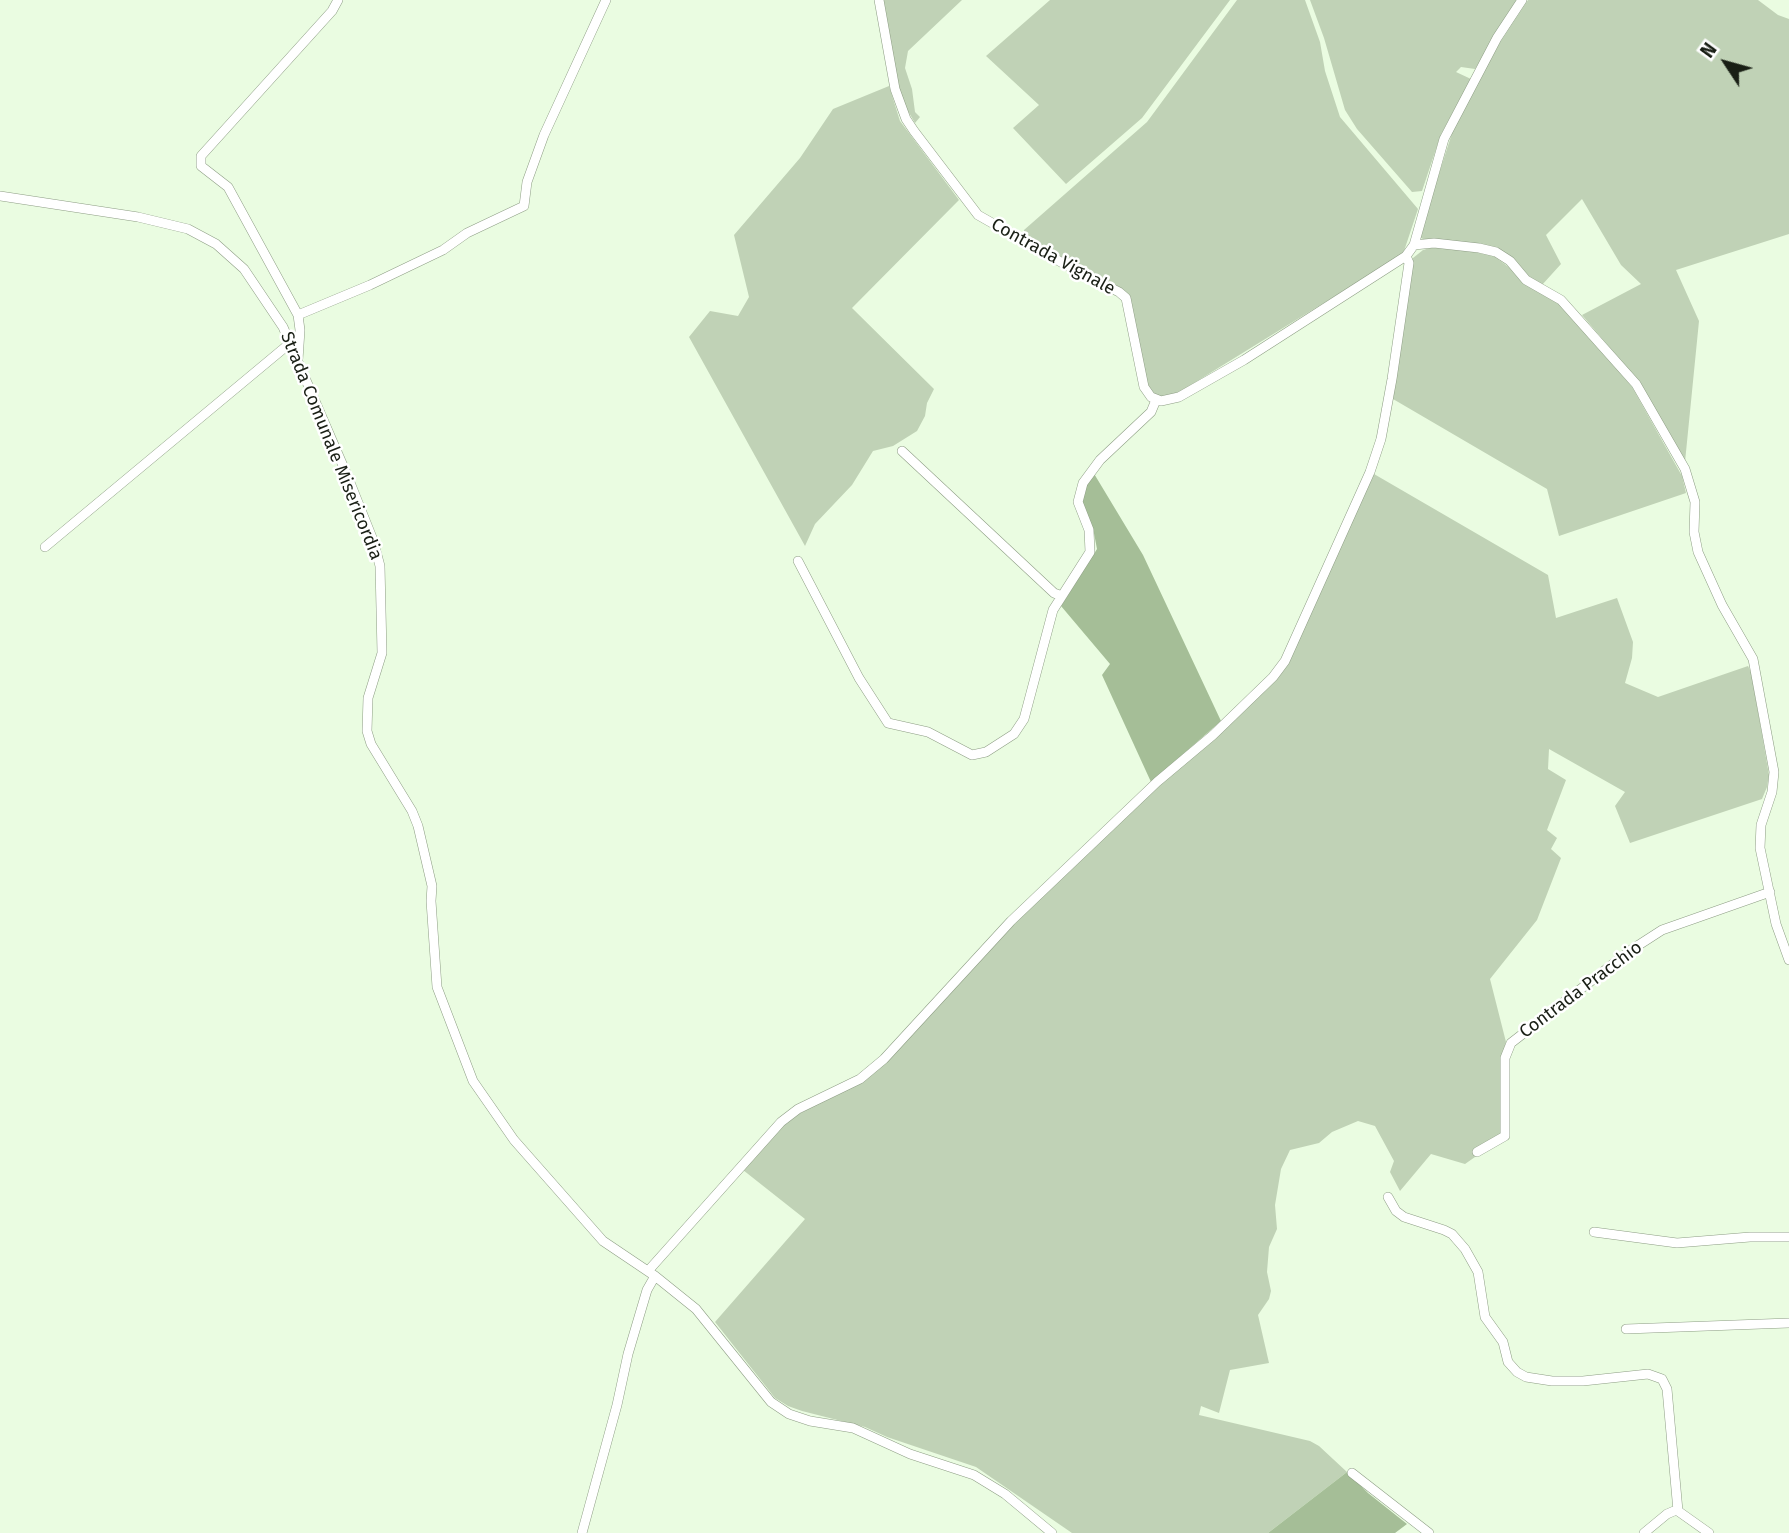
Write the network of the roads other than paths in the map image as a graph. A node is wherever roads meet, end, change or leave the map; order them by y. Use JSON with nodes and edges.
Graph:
{"nodes":[{"id":1,"x":338,"y":0,"type":"edge"},
{"id":2,"x":606,"y":0,"type":"edge"},
{"id":3,"x":879,"y":0,"type":"edge"},
{"id":4,"x":1522,"y":0,"type":"edge"},
{"id":5,"x":0,"y":196,"type":"edge"},
{"id":6,"x":1413,"y":245,"type":"junction"},
{"id":7,"x":1406,"y":256,"type":"junction"},
{"id":8,"x":298,"y":316,"type":"junction"},
{"id":9,"x":289,"y":344,"type":"junction"},
{"id":10,"x":298,"y":362,"type":"junction"},
{"id":11,"x":1156,"y":400,"type":"junction"},
{"id":12,"x":902,"y":451,"type":"dead end"},
{"id":13,"x":45,"y":547,"type":"dead end"},
{"id":14,"x":798,"y":561,"type":"dead end"},
{"id":15,"x":1062,"y":596,"type":"junction"},
{"id":16,"x":1770,"y":892,"type":"junction"},
{"id":17,"x":1789,"y":960,"type":"edge"},
{"id":18,"x":1478,"y":1153,"type":"dead end"},
{"id":19,"x":1388,"y":1197,"type":"dead end"},
{"id":20,"x":1594,"y":1231,"type":"dead end"},
{"id":21,"x":1789,"y":1237,"type":"edge"},
{"id":22,"x":651,"y":1273,"type":"junction"},
{"id":23,"x":1789,"y":1323,"type":"edge"},
{"id":24,"x":1626,"y":1329,"type":"dead end"},
{"id":25,"x":1352,"y":1473,"type":"dead end"},
{"id":26,"x":1678,"y":1511,"type":"junction"},
{"id":27,"x":582,"y":1533,"type":"edge"},
{"id":28,"x":1052,"y":1533,"type":"edge"},
{"id":29,"x":1429,"y":1533,"type":"edge"},
{"id":30,"x":1644,"y":1533,"type":"edge"},
{"id":31,"x":1710,"y":1533,"type":"edge"}],
"edges":[{"from":1,"to":8,"type":"street"},
{"from":2,"to":8,"type":"street"},
{"from":3,"to":11,"type":"street","name":"Contrada Vignale"},
{"from":4,"to":6,"type":"street"},
{"from":5,"to":9,"type":"street","name":"Strada Comunale Misericordia"},
{"from":6,"to":7,"type":"street"},
{"from":6,"to":16,"type":"street"},
{"from":7,"to":11,"type":"street"},
{"from":7,"to":22,"type":"street"},
{"from":8,"to":10,"type":"street"},
{"from":9,"to":10,"type":"street","name":"Strada Comunale Misericordia"},
{"from":9,"to":13,"type":"street"},
{"from":10,"to":22,"type":"street","name":"Strada Comunale Misericordia"},
{"from":11,"to":15,"type":"street"},
{"from":12,"to":15,"type":"street"},
{"from":14,"to":15,"type":"street"},
{"from":16,"to":17,"type":"street"},
{"from":16,"to":18,"type":"street","name":"Contrada Pracchio"},
{"from":19,"to":26,"type":"street"},
{"from":20,"to":21,"type":"street"},
{"from":22,"to":27,"type":"street"},
{"from":22,"to":28,"type":"street","name":"Strada Comunale Misericordia"},
{"from":23,"to":24,"type":"street"},
{"from":25,"to":29,"type":"street"},
{"from":26,"to":30,"type":"street"},
{"from":26,"to":31,"type":"street"}]}
